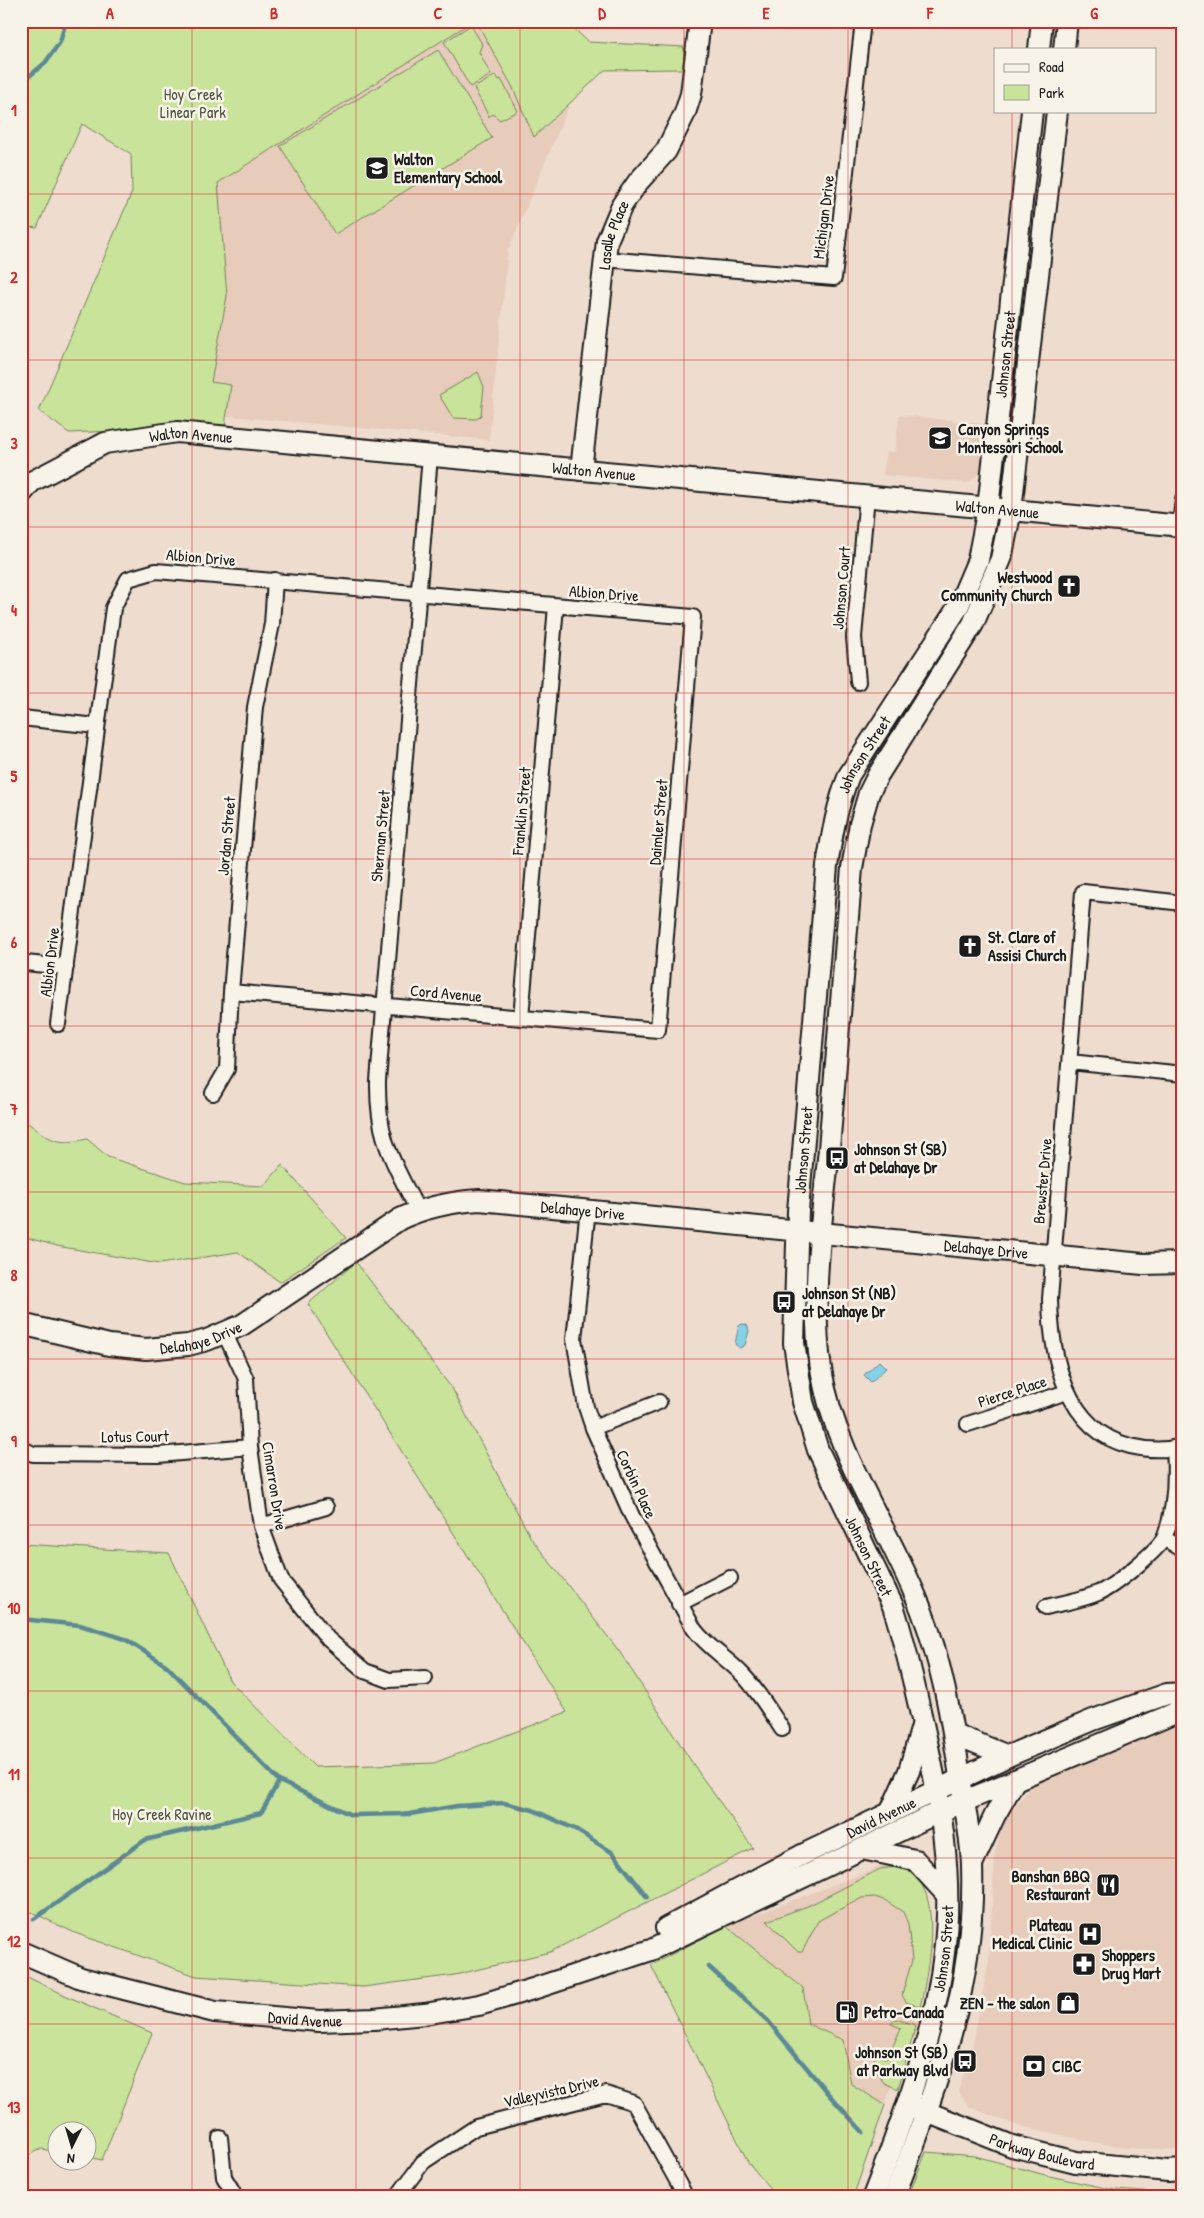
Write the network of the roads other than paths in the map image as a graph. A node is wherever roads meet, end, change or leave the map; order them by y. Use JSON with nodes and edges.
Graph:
{"nodes":[{"id":1,"x":700,"y":21,"type":"edge"},
{"id":2,"x":863,"y":21,"type":"edge"},
{"id":3,"x":1042,"y":21,"type":"edge"},
{"id":4,"x":1067,"y":21,"type":"edge"},
{"id":5,"x":1039,"y":48,"type":"edge"},
{"id":6,"x":1064,"y":48,"type":"edge"},
{"id":7,"x":1032,"y":112,"type":"edge"},
{"id":8,"x":1057,"y":112,"type":"edge"},
{"id":9,"x":604,"y":259,"type":"junction"},
{"id":10,"x":430,"y":456,"type":"junction"},
{"id":11,"x":582,"y":470,"type":"junction"},
{"id":12,"x":21,"y":494,"type":"edge"},
{"id":13,"x":866,"y":496,"type":"junction"},
{"id":14,"x":1183,"y":499,"type":"edge"},
{"id":15,"x":988,"y":508,"type":"junction"},
{"id":16,"x":1011,"y":510,"type":"junction"},
{"id":17,"x":1182,"y":526,"type":"edge"},
{"id":18,"x":275,"y":580,"type":"junction"},
{"id":19,"x":418,"y":594,"type":"junction"},
{"id":20,"x":556,"y":606,"type":"junction"},
{"id":21,"x":693,"y":617,"type":"joint"},
{"id":22,"x":858,"y":682,"type":"dead end"},
{"id":23,"x":21,"y":718,"type":"edge"},
{"id":24,"x":97,"y":726,"type":"junction"},
{"id":25,"x":1183,"y":903,"type":"edge"},
{"id":26,"x":25,"y":963,"type":"dead end"},
{"id":27,"x":66,"y":967,"type":"junction"},
{"id":28,"x":231,"y":992,"type":"junction"},
{"id":29,"x":384,"y":1006,"type":"junction"},
{"id":30,"x":521,"y":1018,"type":"junction"},
{"id":31,"x":58,"y":1024,"type":"dead end"},
{"id":32,"x":658,"y":1030,"type":"joint"},
{"id":33,"x":1070,"y":1062,"type":"junction"},
{"id":34,"x":1183,"y":1074,"type":"edge"},
{"id":35,"x":213,"y":1092,"type":"dead end"},
{"id":36,"x":588,"y":1209,"type":"junction"},
{"id":37,"x":418,"y":1211,"type":"junction"},
{"id":38,"x":796,"y":1230,"type":"junction"},
{"id":39,"x":821,"y":1232,"type":"junction"},
{"id":40,"x":1052,"y":1255,"type":"junction"},
{"id":41,"x":1183,"y":1263,"type":"edge"},
{"id":42,"x":21,"y":1324,"type":"edge"},
{"id":43,"x":225,"y":1334,"type":"junction"},
{"id":44,"x":1067,"y":1392,"type":"junction"},
{"id":45,"x":659,"y":1402,"type":"dead end"},
{"id":46,"x":968,"y":1424,"type":"dead end"},
{"id":47,"x":593,"y":1428,"type":"junction"},
{"id":48,"x":250,"y":1446,"type":"junction"},
{"id":49,"x":21,"y":1448,"type":"edge"},
{"id":50,"x":1178,"y":1448,"type":"edge"},
{"id":51,"x":326,"y":1507,"type":"dead end"},
{"id":52,"x":261,"y":1526,"type":"junction"},
{"id":53,"x":1164,"y":1538,"type":"junction"},
{"id":54,"x":1183,"y":1550,"type":"edge"},
{"id":55,"x":730,"y":1578,"type":"dead end"},
{"id":56,"x":679,"y":1604,"type":"junction"},
{"id":57,"x":1046,"y":1607,"type":"dead end"},
{"id":58,"x":426,"y":1678,"type":"dead end"},
{"id":59,"x":1183,"y":1693,"type":"edge"},
{"id":60,"x":1183,"y":1707,"type":"edge"},
{"id":61,"x":923,"y":1724,"type":"junction"},
{"id":62,"x":782,"y":1729,"type":"dead end"},
{"id":63,"x":954,"y":1734,"type":"junction"},
{"id":64,"x":1008,"y":1756,"type":"junction"},
{"id":65,"x":960,"y":1779,"type":"junction"},
{"id":66,"x":1015,"y":1780,"type":"junction"},
{"id":67,"x":937,"y":1790,"type":"junction"},
{"id":68,"x":964,"y":1801,"type":"junction"},
{"id":69,"x":941,"y":1811,"type":"junction"},
{"id":70,"x":890,"y":1813,"type":"junction"},
{"id":71,"x":862,"y":1850,"type":"junction"},
{"id":72,"x":972,"y":1864,"type":"junction"},
{"id":73,"x":947,"y":1895,"type":"junction"},
{"id":74,"x":21,"y":1952,"type":"edge"},
{"id":75,"x":592,"y":1970,"type":"junction"},
{"id":76,"x":908,"y":2104,"type":"junction"},
{"id":77,"x":926,"y":2112,"type":"junction"},
{"id":78,"x":220,"y":2138,"type":"dead end"},
{"id":79,"x":1183,"y":2170,"type":"edge"},
{"id":80,"x":236,"y":2197,"type":"edge"},
{"id":81,"x":396,"y":2197,"type":"edge"},
{"id":82,"x":686,"y":2197,"type":"edge"},
{"id":83,"x":873,"y":2197,"type":"edge"},
{"id":84,"x":894,"y":2197,"type":"edge"}],
"edges":[{"from":1,"to":9,"type":"main road","name":"Lasalle Place"},
{"from":2,"to":9,"type":"street","name":"Michigan Drive"},
{"from":3,"to":5,"type":"main road"},
{"from":4,"to":6,"type":"main road"},
{"from":7,"to":15,"type":"main road","name":"Johnson Street"},
{"from":8,"to":16,"type":"main road","name":"Johnson Street"},
{"from":9,"to":11,"type":"main road","name":"Lasalle Place"},
{"from":10,"to":11,"type":"main road","name":"Walton Avenue"},
{"from":10,"to":12,"type":"main road","name":"Walton Avenue"},
{"from":10,"to":19,"type":"street","name":"Sherman Street"},
{"from":11,"to":13,"type":"main road","name":"Walton Avenue"},
{"from":13,"to":15,"type":"main road","name":"Walton Avenue"},
{"from":13,"to":22,"type":"street","name":"Johnson Court"},
{"from":14,"to":17,"type":"street"},
{"from":15,"to":16,"type":"main road","name":"Walton Avenue"},
{"from":15,"to":38,"type":"main road","name":"Johnson Street"},
{"from":16,"to":17,"type":"main road","name":"Walton Avenue"},
{"from":16,"to":39,"type":"main road","name":"Johnson Street"},
{"from":18,"to":19,"type":"street","name":"Albion Drive"},
{"from":18,"to":24,"type":"street","name":"Albion Drive"},
{"from":18,"to":28,"type":"street","name":"Jordan Street"},
{"from":19,"to":20,"type":"street","name":"Albion Drive"},
{"from":19,"to":29,"type":"street","name":"Sherman Street"},
{"from":20,"to":21,"type":"street","name":"Albion Drive"},
{"from":20,"to":30,"type":"street","name":"Franklin Street"},
{"from":21,"to":32,"type":"street","name":"Daimler Street"},
{"from":23,"to":24,"type":"street"},
{"from":24,"to":27,"type":"street","name":"Albion Drive"},
{"from":25,"to":33,"type":"street","name":"Brewster Drive"},
{"from":26,"to":27,"type":"street"},
{"from":27,"to":31,"type":"street","name":"Albion Drive"},
{"from":28,"to":29,"type":"street","name":"Cord Avenue"},
{"from":28,"to":35,"type":"street","name":"Jordan Street"},
{"from":29,"to":30,"type":"street","name":"Cord Avenue"},
{"from":29,"to":37,"type":"street","name":"Sherman Street"},
{"from":30,"to":32,"type":"street","name":"Cord Avenue"},
{"from":33,"to":34,"type":"street"},
{"from":33,"to":40,"type":"street","name":"Brewster Drive"},
{"from":36,"to":37,"type":"main road","name":"Delahaye Drive"},
{"from":36,"to":38,"type":"main road","name":"Delahaye Drive"},
{"from":36,"to":47,"type":"street","name":"Corbin Place"},
{"from":37,"to":43,"type":"main road","name":"Delahaye Drive"},
{"from":38,"to":39,"type":"main road","name":"Delahaye Drive"},
{"from":38,"to":61,"type":"main road","name":"Johnson Street"},
{"from":39,"to":40,"type":"main road","name":"Delahaye Drive"},
{"from":39,"to":63,"type":"main road","name":"Johnson Street"},
{"from":40,"to":41,"type":"main road","name":"Delahaye Drive"},
{"from":40,"to":44,"type":"street","name":"Brewster Drive"},
{"from":42,"to":43,"type":"main road","name":"Delahaye Drive"},
{"from":43,"to":48,"type":"street","name":"Cimarron Drive"},
{"from":44,"to":46,"type":"street","name":"Pierce Place"},
{"from":44,"to":50,"type":"street","name":"Brewster Drive"},
{"from":45,"to":47,"type":"street"},
{"from":47,"to":56,"type":"street","name":"Corbin Place"},
{"from":48,"to":49,"type":"street","name":"Lotus Court"},
{"from":48,"to":52,"type":"street","name":"Cimarron Drive"},
{"from":50,"to":53,"type":"street"},
{"from":51,"to":52,"type":"street"},
{"from":52,"to":58,"type":"street","name":"Cimarron Drive"},
{"from":53,"to":54,"type":"street"},
{"from":53,"to":57,"type":"street"},
{"from":55,"to":56,"type":"street"},
{"from":56,"to":62,"type":"street","name":"Corbin Place"},
{"from":59,"to":64,"type":"main road","name":"David Avenue"},
{"from":60,"to":66,"type":"main road","name":"David Avenue"},
{"from":61,"to":67,"type":"main road","name":"Johnson Street"},
{"from":61,"to":70,"type":"main road"},
{"from":63,"to":64,"type":"main road"},
{"from":63,"to":65,"type":"main road","name":"Johnson Street"},
{"from":64,"to":65,"type":"main road","name":"David Avenue"},
{"from":65,"to":67,"type":"main road","name":"David Avenue"},
{"from":65,"to":68,"type":"main road","name":"Johnson Street"},
{"from":66,"to":68,"type":"main road","name":"David Avenue"},
{"from":66,"to":72,"type":"main road"},
{"from":67,"to":69,"type":"main road","name":"Johnson Street"},
{"from":67,"to":70,"type":"main road","name":"David Avenue"},
{"from":68,"to":69,"type":"main road","name":"David Avenue"},
{"from":68,"to":72,"type":"main road","name":"Johnson Street"},
{"from":69,"to":71,"type":"main road","name":"David Avenue"},
{"from":69,"to":73,"type":"main road","name":"Johnson Street"},
{"from":70,"to":75,"type":"main road","name":"David Avenue"},
{"from":71,"to":73,"type":"main road"},
{"from":71,"to":75,"type":"main road","name":"David Avenue"},
{"from":72,"to":77,"type":"main road","name":"Johnson Street"},
{"from":73,"to":76,"type":"main road","name":"Johnson Street"},
{"from":74,"to":75,"type":"main road","name":"David Avenue"},
{"from":76,"to":77,"type":"main road","name":"Parkway Boulevard"},
{"from":76,"to":83,"type":"main road","name":"Johnson Street"},
{"from":77,"to":79,"type":"main road","name":"Parkway Boulevard"},
{"from":77,"to":84,"type":"main road","name":"Johnson Street"},
{"from":78,"to":80,"type":"street"},
{"from":81,"to":82,"type":"street","name":"Valleyvista Drive"}]}
